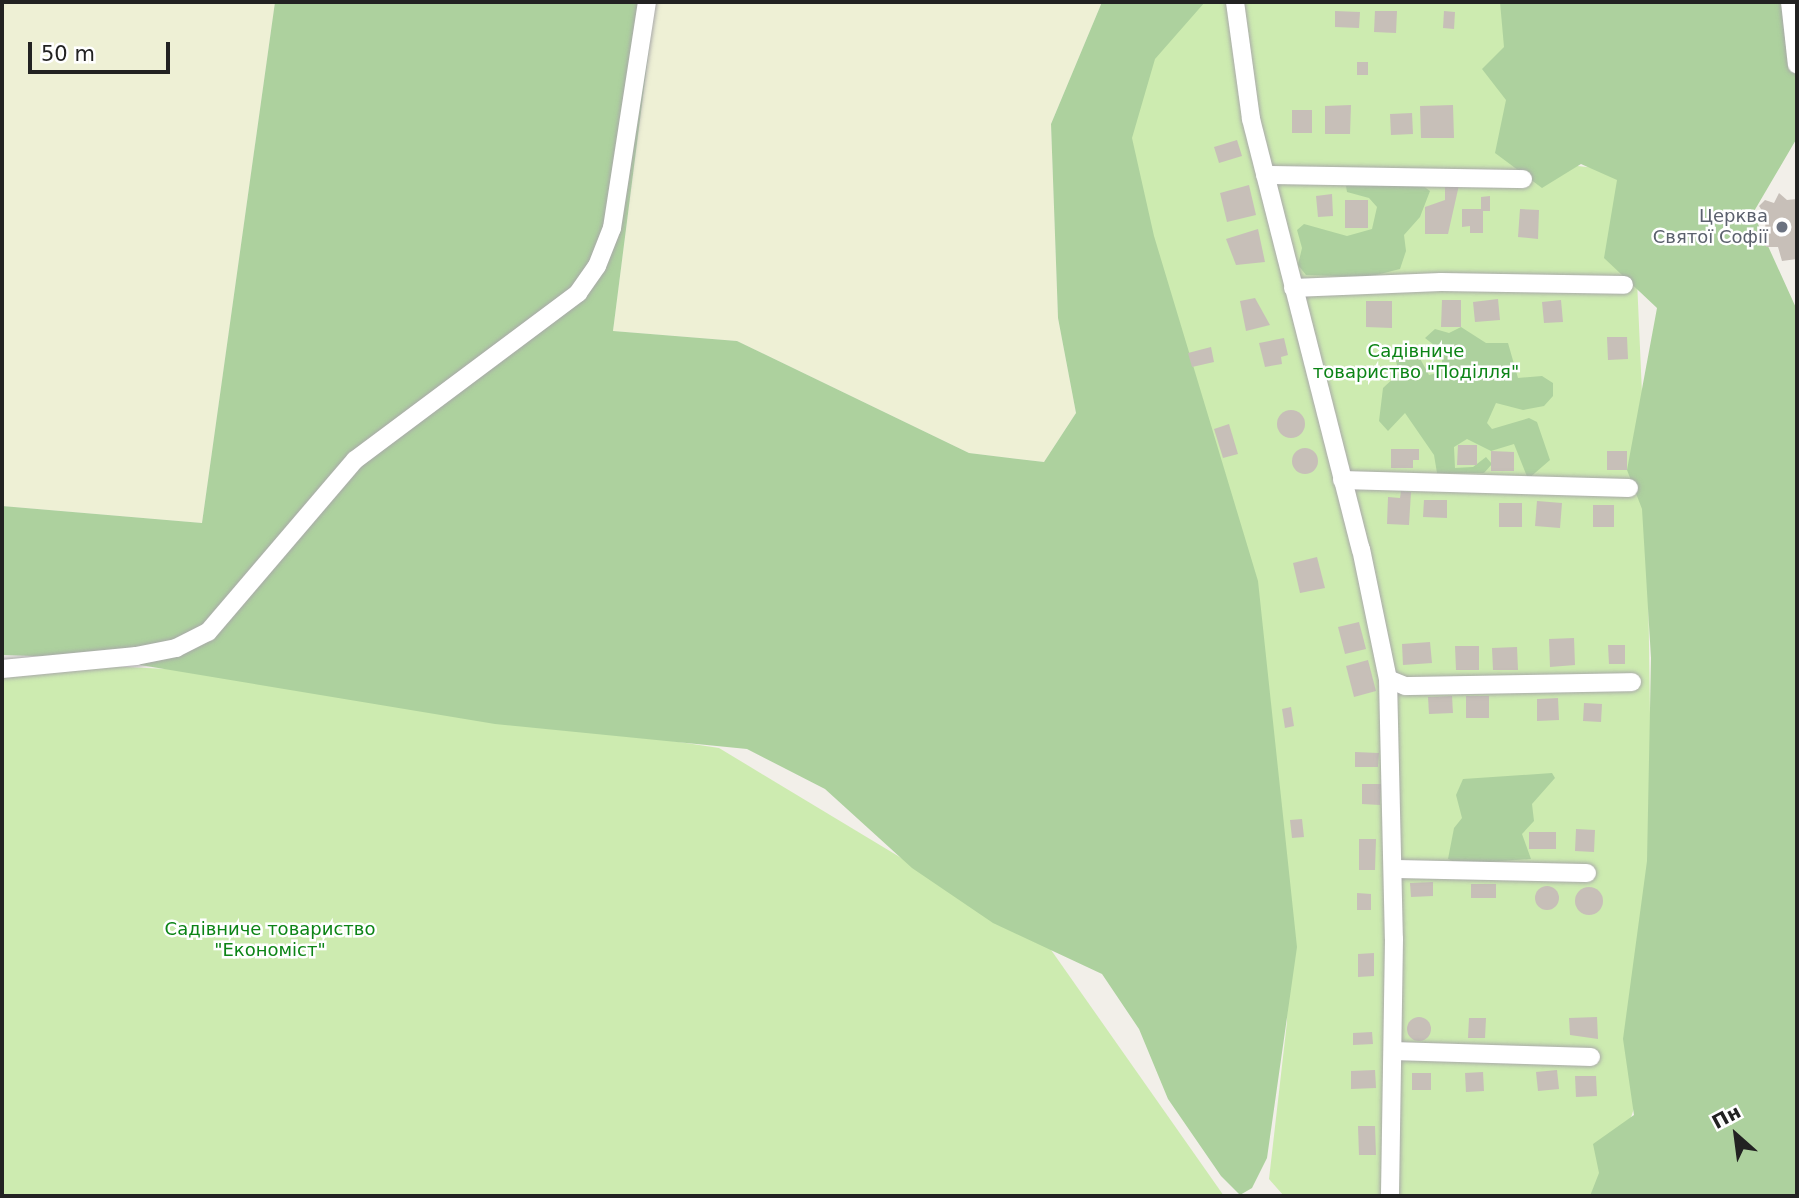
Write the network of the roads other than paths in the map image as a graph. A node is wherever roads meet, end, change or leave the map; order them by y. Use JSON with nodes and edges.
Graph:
{"nodes":[{"id":1,"x":647,"y":2,"type":"edge"},
{"id":2,"x":1235,"y":2,"type":"edge"},
{"id":3,"x":1790,"y":2,"type":"edge"},
{"id":4,"x":1797,"y":65,"type":"edge"},
{"id":5,"x":1265,"y":175,"type":"junction"},
{"id":6,"x":1523,"y":179,"type":"dead end"},
{"id":7,"x":1624,"y":285,"type":"dead end"},
{"id":8,"x":1293,"y":288,"type":"junction"},
{"id":9,"x":1342,"y":480,"type":"junction"},
{"id":10,"x":1629,"y":488,"type":"dead end"},
{"id":11,"x":2,"y":669,"type":"edge"},
{"id":12,"x":1388,"y":679,"type":"junction"},
{"id":13,"x":1632,"y":682,"type":"dead end"},
{"id":14,"x":1394,"y":869,"type":"junction"},
{"id":15,"x":1587,"y":873,"type":"dead end"},
{"id":16,"x":1393,"y":1051,"type":"junction"},
{"id":17,"x":1591,"y":1057,"type":"dead end"},
{"id":18,"x":1390,"y":1196,"type":"edge"}],
"edges":[{"from":1,"to":11,"type":"street"},
{"from":2,"to":5,"type":"street"},
{"from":3,"to":4,"type":"street"},
{"from":5,"to":6,"type":"street"},
{"from":5,"to":8,"type":"street"},
{"from":7,"to":8,"type":"street"},
{"from":8,"to":9,"type":"street"},
{"from":9,"to":10,"type":"street"},
{"from":9,"to":12,"type":"street"},
{"from":12,"to":13,"type":"street"},
{"from":12,"to":14,"type":"street"},
{"from":14,"to":15,"type":"street"},
{"from":14,"to":16,"type":"street"},
{"from":16,"to":17,"type":"street"},
{"from":16,"to":18,"type":"street"}]}
